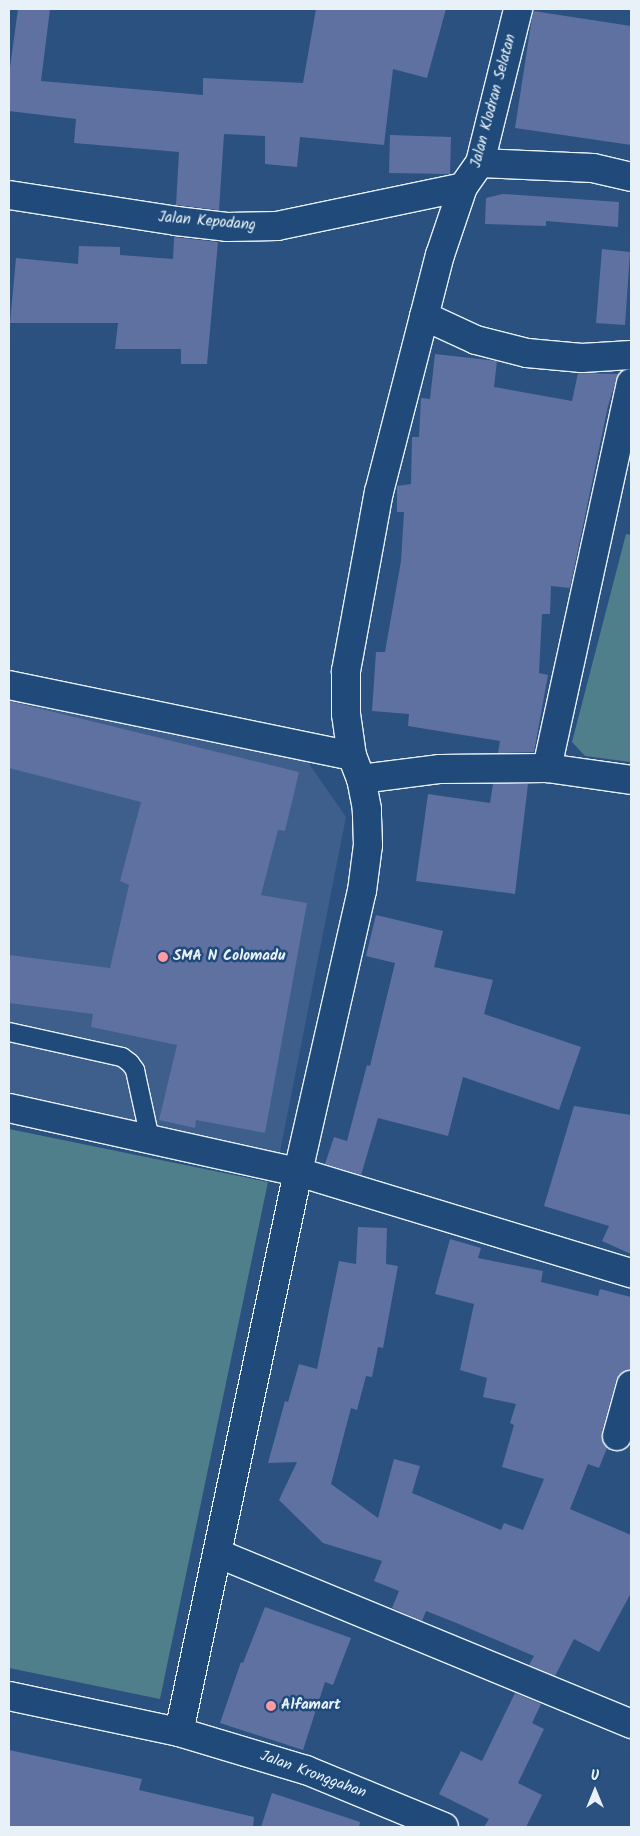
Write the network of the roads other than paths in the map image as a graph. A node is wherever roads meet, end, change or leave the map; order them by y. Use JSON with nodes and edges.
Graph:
{"nodes":[{"id":1,"x":518,"y":9,"type":"edge"},
{"id":2,"x":480,"y":163,"type":"junction"},
{"id":3,"x":631,"y":177,"type":"edge"},
{"id":4,"x":463,"y":187,"type":"junction"},
{"id":5,"x":9,"y":195,"type":"edge"},
{"id":6,"x":424,"y":316,"type":"junction"},
{"id":7,"x":631,"y":355,"type":"edge"},
{"id":8,"x":631,"y":383,"type":"edge"},
{"id":9,"x":9,"y":684,"type":"edge"},
{"id":10,"x":357,"y":767,"type":"junction"},
{"id":11,"x":547,"y":768,"type":"junction"},
{"id":12,"x":631,"y":780,"type":"edge"},
{"id":13,"x":9,"y":1032,"type":"edge"},
{"id":14,"x":9,"y":1108,"type":"edge"},
{"id":15,"x":150,"y":1139,"type":"junction"},
{"id":16,"x":298,"y":1172,"type":"junction"},
{"id":17,"x":631,"y":1273,"type":"edge"},
{"id":18,"x":631,"y":1385,"type":"edge"},
{"id":19,"x":617,"y":1436,"type":"dead end"},
{"id":20,"x":219,"y":1554,"type":"junction"},
{"id":21,"x":9,"y":1696,"type":"edge"},
{"id":22,"x":631,"y":1724,"type":"edge"},
{"id":23,"x":179,"y":1732,"type":"junction"},
{"id":24,"x":411,"y":1820,"type":"edge"},
{"id":25,"x":444,"y":1827,"type":"edge"}],
"edges":[{"from":1,"to":2,"type":"street","name":"Jalan Klodran Selatan"},
{"from":2,"to":3,"type":"street"},
{"from":2,"to":4,"type":"street","name":"Jalan Klodran Selatan"},
{"from":4,"to":5,"type":"street","name":"Jalan Kepodang"},
{"from":4,"to":6,"type":"street","name":"Jalan Klodran Selatan"},
{"from":6,"to":7,"type":"street"},
{"from":6,"to":10,"type":"street","name":"Jalan Klodran Selatan"},
{"from":8,"to":11,"type":"street"},
{"from":9,"to":10,"type":"street"},
{"from":10,"to":11,"type":"street"},
{"from":10,"to":16,"type":"street","name":"Jalan Klodran Selatan"},
{"from":11,"to":12,"type":"street"},
{"from":13,"to":15,"type":"lane"},
{"from":14,"to":15,"type":"street"},
{"from":15,"to":16,"type":"street"},
{"from":16,"to":17,"type":"street"},
{"from":16,"to":20,"type":"street","name":"Jalan Klodran Selatan"},
{"from":18,"to":19,"type":"street"},
{"from":20,"to":22,"type":"street"},
{"from":20,"to":23,"type":"street","name":"Jalan Klodran Selatan"},
{"from":21,"to":23,"type":"street","name":"Jalan Kronggahan"},
{"from":23,"to":24,"type":"street","name":"Jalan Kronggahan"},
{"from":24,"to":25,"type":"street","name":"Jalan Kronggahan"}]}
